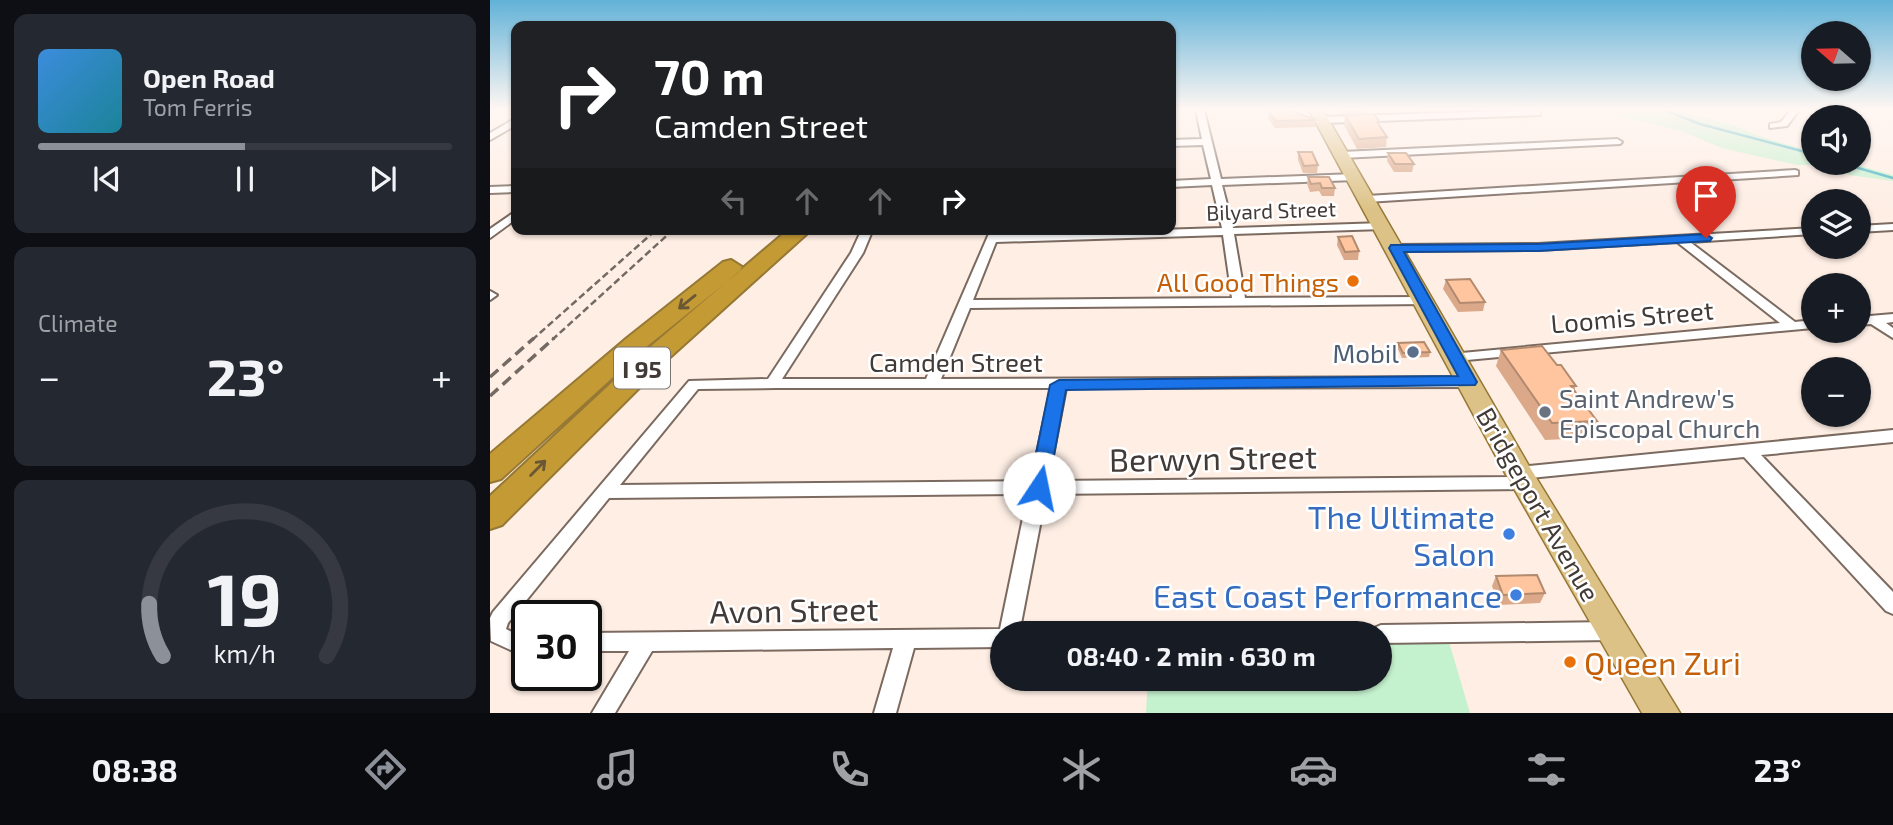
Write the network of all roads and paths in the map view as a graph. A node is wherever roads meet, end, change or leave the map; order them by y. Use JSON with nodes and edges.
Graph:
{"nodes":[{"id":1,"x":1207,"y":143,"type":"edge"},
{"id":2,"x":1336,"y":143,"type":"edge"},
{"id":3,"x":1590,"y":143,"type":"edge"},
{"id":4,"x":1342,"y":155,"type":"junction"},
{"id":5,"x":1795,"y":173,"type":"dead end"},
{"id":6,"x":1216,"y":183,"type":"junction"},
{"id":7,"x":1176,"y":184,"type":"edge"},
{"id":8,"x":1361,"y":188,"type":"junction"},
{"id":9,"x":490,"y":190,"type":"edge"},
{"id":10,"x":511,"y":190,"type":"edge"},
{"id":11,"x":511,"y":218,"type":"edge"},
{"id":12,"x":1383,"y":226,"type":"junction"},
{"id":13,"x":1893,"y":227,"type":"edge"},
{"id":14,"x":1871,"y":228,"type":"edge"},
{"id":15,"x":1228,"y":231,"type":"junction"},
{"id":16,"x":1176,"y":232,"type":"edge"},
{"id":17,"x":1801,"y":232,"type":"edge"},
{"id":18,"x":490,"y":235,"type":"edge"},
{"id":19,"x":771,"y":235,"type":"edge"},
{"id":20,"x":795,"y":235,"type":"edge"},
{"id":21,"x":865,"y":235,"type":"edge"},
{"id":22,"x":994,"y":235,"type":"edge"},
{"id":23,"x":1681,"y":240,"type":"junction"},
{"id":24,"x":1395,"y":248,"type":"junction"},
{"id":25,"x":1424,"y":301,"type":"junction"},
{"id":26,"x":1239,"y":302,"type":"junction"},
{"id":27,"x":966,"y":304,"type":"junction"},
{"id":28,"x":1893,"y":318,"type":"edge"},
{"id":29,"x":1871,"y":320,"type":"edge"},
{"id":30,"x":1874,"y":320,"type":"junction"},
{"id":31,"x":1801,"y":325,"type":"edge"},
{"id":32,"x":1791,"y":326,"type":"junction"},
{"id":33,"x":1893,"y":334,"type":"edge"},
{"id":34,"x":1456,"y":357,"type":"junction"},
{"id":35,"x":1469,"y":382,"type":"junction"},
{"id":36,"x":771,"y":385,"type":"junction"},
{"id":37,"x":931,"y":385,"type":"junction"},
{"id":38,"x":1059,"y":385,"type":"junction"},
{"id":39,"x":1893,"y":436,"type":"edge"},
{"id":40,"x":1748,"y":452,"type":"junction"},
{"id":41,"x":490,"y":471,"type":"edge"},
{"id":42,"x":1523,"y":478,"type":"junction"},
{"id":43,"x":1039,"y":488,"type":"junction"},
{"id":44,"x":606,"y":492,"type":"junction"},
{"id":45,"x":490,"y":516,"type":"edge"},
{"id":46,"x":515,"y":600,"type":"edge"},
{"id":47,"x":511,"y":605,"type":"edge"},
{"id":48,"x":1893,"y":605,"type":"edge"},
{"id":49,"x":1012,"y":621,"type":"edge"},
{"id":50,"x":1611,"y":631,"type":"junction"},
{"id":51,"x":1392,"y":634,"type":"edge"},
{"id":52,"x":990,"y":638,"type":"edge"},
{"id":53,"x":906,"y":639,"type":"junction"},
{"id":54,"x":511,"y":641,"type":"edge"},
{"id":55,"x":602,"y":642,"type":"edge"},
{"id":56,"x":646,"y":642,"type":"junction"},
{"id":57,"x":603,"y":713,"type":"edge"},
{"id":58,"x":886,"y":713,"type":"edge"},
{"id":59,"x":1662,"y":713,"type":"edge"}],
"edges":[{"from":1,"to":6,"type":"street"},
{"from":2,"to":4,"type":"main road","name":"Bridgeport Avenue"},
{"from":3,"to":4,"type":"street"},
{"from":4,"to":8,"type":"main road","name":"Bridgeport Avenue"},
{"from":5,"to":8,"type":"street"},
{"from":6,"to":7,"type":"street"},
{"from":6,"to":8,"type":"street"},
{"from":6,"to":15,"type":"street"},
{"from":8,"to":12,"type":"main road","name":"Bridgeport Avenue"},
{"from":9,"to":10,"type":"street"},
{"from":11,"to":18,"type":"street"},
{"from":12,"to":15,"type":"street","name":"Bilyard Street"},
{"from":12,"to":24,"type":"main road","name":"Bridgeport Avenue"},
{"from":13,"to":14,"type":"street"},
{"from":15,"to":16,"type":"street","name":"Bilyard Street"},
{"from":15,"to":26,"type":"street"},
{"from":17,"to":23,"type":"street"},
{"from":19,"to":41,"type":"highway","number":"I 95","one_way":true},
{"from":45,"to":20,"type":"highway","number":"I 95","one_way":true},
{"from":21,"to":36,"type":"street"},
{"from":22,"to":27,"type":"street"},
{"from":23,"to":24,"type":"street"},
{"from":23,"to":32,"type":"street"},
{"from":24,"to":25,"type":"main road","name":"Bridgeport Avenue"},
{"from":25,"to":26,"type":"street"},
{"from":25,"to":34,"type":"main road","name":"Bridgeport Avenue"},
{"from":26,"to":27,"type":"street"},
{"from":27,"to":37,"type":"street"},
{"from":28,"to":30,"type":"street"},
{"from":29,"to":30,"type":"street"},
{"from":30,"to":33,"type":"street"},
{"from":31,"to":32,"type":"street","name":"Loomis Street"},
{"from":32,"to":34,"type":"street","name":"Loomis Street"},
{"from":34,"to":35,"type":"main road","name":"Bridgeport Avenue"},
{"from":35,"to":38,"type":"street","name":"Camden Street"},
{"from":35,"to":42,"type":"main road","name":"Bridgeport Avenue"},
{"from":36,"to":37,"type":"street","name":"Camden Street"},
{"from":36,"to":44,"type":"street","name":"Camden Street"},
{"from":37,"to":38,"type":"street","name":"Camden Street"},
{"from":38,"to":43,"type":"street"},
{"from":39,"to":40,"type":"street","name":"Berwyn Street"},
{"from":40,"to":42,"type":"street","name":"Berwyn Street"},
{"from":40,"to":48,"type":"street"},
{"from":42,"to":43,"type":"street","name":"Berwyn Street"},
{"from":42,"to":50,"type":"main road","name":"Bridgeport Avenue"},
{"from":43,"to":44,"type":"street","name":"Berwyn Street"},
{"from":43,"to":49,"type":"street"},
{"from":44,"to":46,"type":"street"},
{"from":47,"to":54,"type":"street"},
{"from":50,"to":51,"type":"street"},
{"from":50,"to":59,"type":"main road","name":"Bridgeport Avenue"},
{"from":52,"to":53,"type":"street","name":"Avon Street"},
{"from":53,"to":56,"type":"street","name":"Avon Street"},
{"from":53,"to":58,"type":"street"},
{"from":55,"to":56,"type":"street","name":"Avon Street"},
{"from":56,"to":57,"type":"street"}]}
